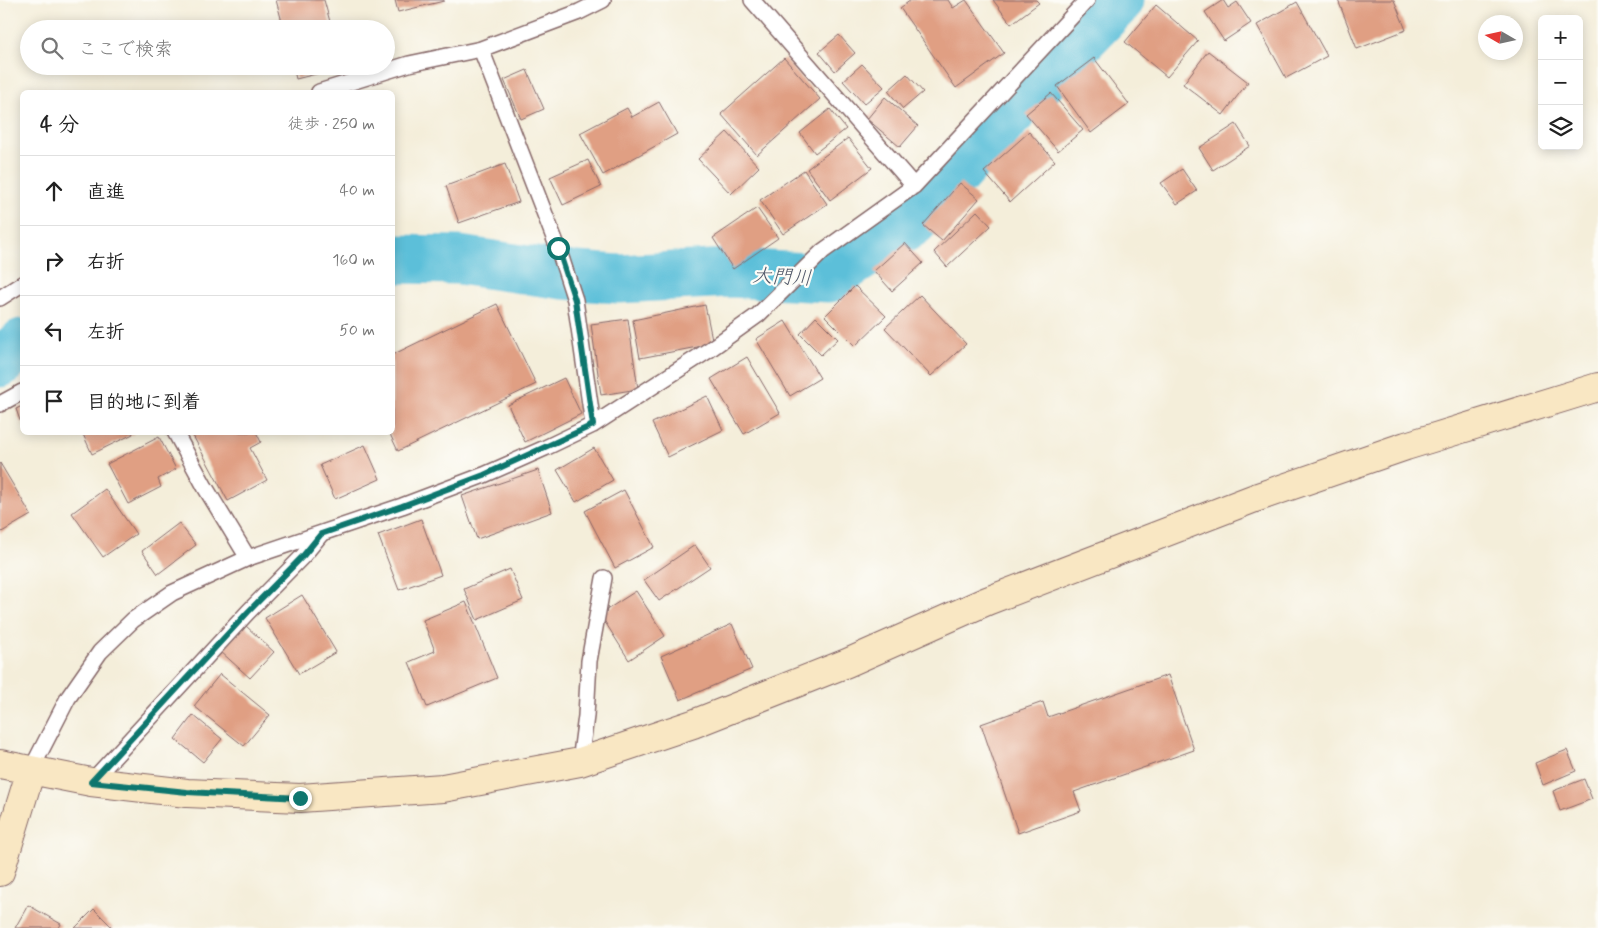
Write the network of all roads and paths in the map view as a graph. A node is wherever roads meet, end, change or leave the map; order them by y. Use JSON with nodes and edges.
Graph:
{"nodes":[{"id":1,"x":603,"y":0,"type":"edge"},
{"id":2,"x":752,"y":0,"type":"edge"},
{"id":3,"x":1087,"y":0,"type":"edge"},
{"id":4,"x":481,"y":49,"type":"junction"},
{"id":5,"x":395,"y":68,"type":"edge"},
{"id":6,"x":374,"y":75,"type":"edge"},
{"id":7,"x":325,"y":90,"type":"edge"},
{"id":8,"x":914,"y":186,"type":"junction"},
{"id":9,"x":20,"y":285,"type":"edge"},
{"id":10,"x":0,"y":298,"type":"edge"},
{"id":11,"x":1598,"y":386,"type":"edge"},
{"id":12,"x":20,"y":393,"type":"edge"},
{"id":13,"x":0,"y":404,"type":"edge"},
{"id":14,"x":593,"y":425,"type":"junction"},
{"id":15,"x":177,"y":435,"type":"edge"},
{"id":16,"x":321,"y":534,"type":"junction"},
{"id":17,"x":248,"y":558,"type":"junction"},
{"id":18,"x":604,"y":578,"type":"dead end"},
{"id":19,"x":580,"y":762,"type":"junction"},
{"id":20,"x":0,"y":764,"type":"edge"},
{"id":21,"x":32,"y":770,"type":"junction"},
{"id":22,"x":91,"y":782,"type":"junction"},
{"id":23,"x":0,"y":872,"type":"edge"}],
"edges":[{"from":1,"to":4,"type":"lane"},
{"from":2,"to":8,"type":"lane"},
{"from":3,"to":8,"type":"lane"},
{"from":4,"to":5,"type":"lane"},
{"from":4,"to":14,"type":"lane"},
{"from":6,"to":7,"type":"lane"},
{"from":8,"to":14,"type":"lane"},
{"from":9,"to":10,"type":"lane"},
{"from":11,"to":19,"type":"street"},
{"from":12,"to":13,"type":"lane"},
{"from":14,"to":16,"type":"lane"},
{"from":15,"to":17,"type":"lane"},
{"from":16,"to":17,"type":"lane"},
{"from":16,"to":22,"type":"lane"},
{"from":17,"to":21,"type":"lane"},
{"from":18,"to":19,"type":"lane"},
{"from":19,"to":22,"type":"street"},
{"from":20,"to":21,"type":"street"},
{"from":21,"to":22,"type":"street"},
{"from":21,"to":23,"type":"street"}]}
